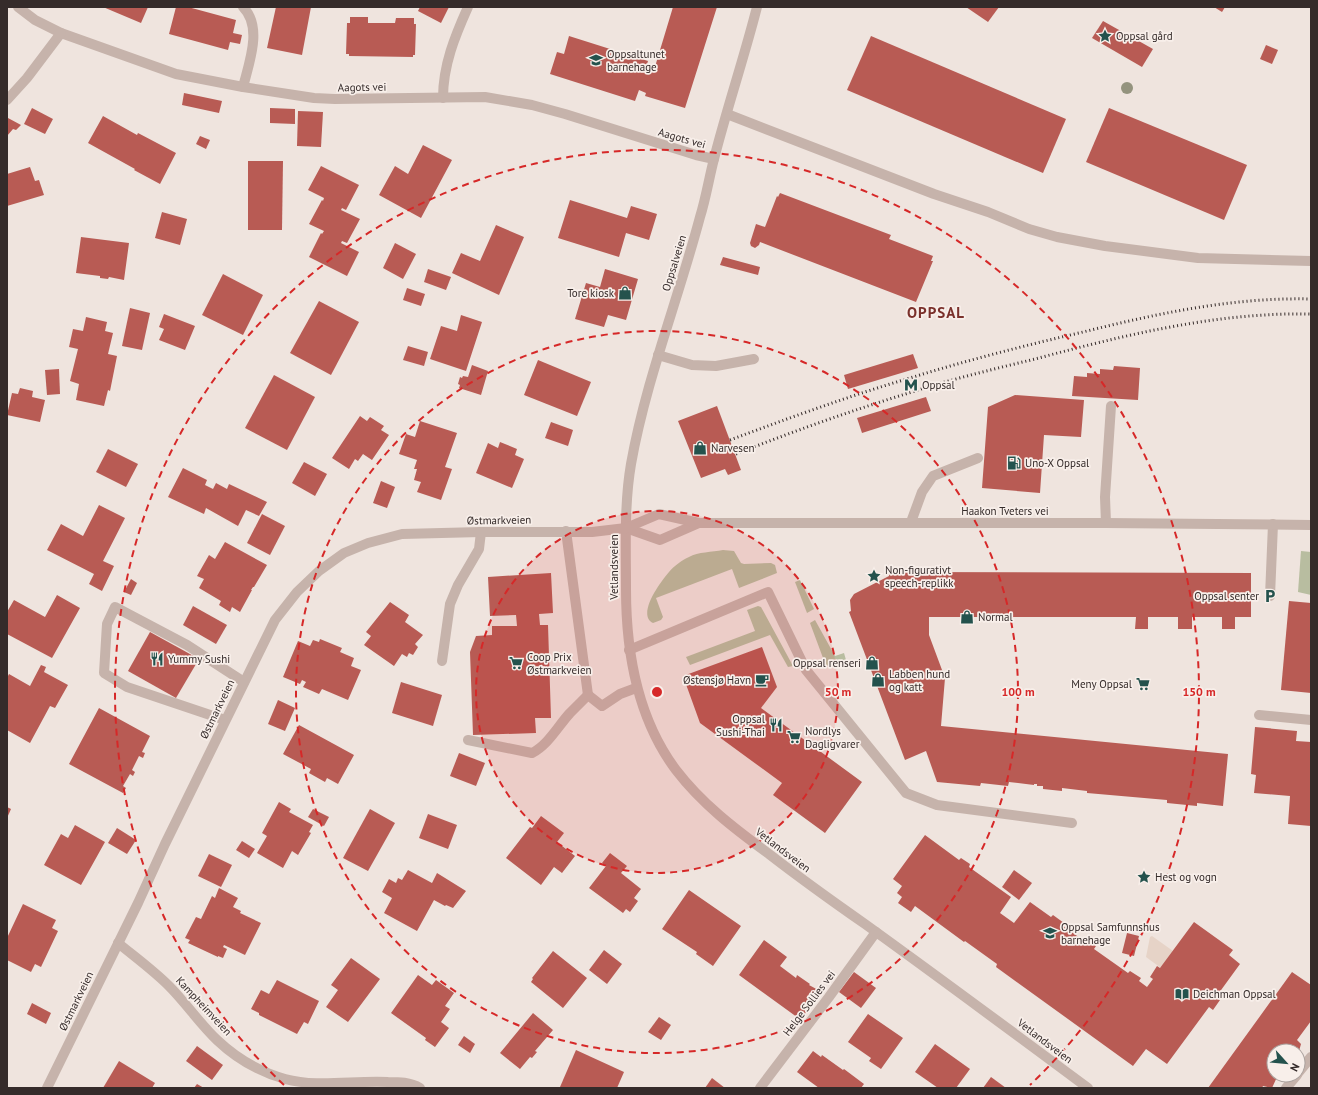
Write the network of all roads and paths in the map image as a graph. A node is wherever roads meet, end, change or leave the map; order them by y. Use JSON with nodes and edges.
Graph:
{"nodes":[{"id":1,"x":18,"y":7,"type":"edge"},
{"id":2,"x":243,"y":7,"type":"edge"},
{"id":3,"x":468,"y":7,"type":"edge"},
{"id":4,"x":757,"y":7,"type":"edge"},
{"id":5,"x":61,"y":33,"type":"junction"},
{"id":6,"x":244,"y":87,"type":"junction"},
{"id":7,"x":443,"y":98,"type":"junction"},
{"id":8,"x":7,"y":100,"type":"edge"},
{"id":9,"x":727,"y":114,"type":"junction"},
{"id":10,"x":714,"y":159,"type":"junction"},
{"id":11,"x":1311,"y":261,"type":"edge"},
{"id":12,"x":658,"y":355,"type":"junction"},
{"id":13,"x":754,"y":359,"type":"dead end"},
{"id":14,"x":1111,"y":406,"type":"dead end"},
{"id":15,"x":978,"y":458,"type":"dead end"},
{"id":16,"x":699,"y":522,"type":"junction"},
{"id":17,"x":911,"y":522,"type":"junction"},
{"id":18,"x":1106,"y":523,"type":"junction"},
{"id":19,"x":1273,"y":524,"type":"junction"},
{"id":20,"x":1311,"y":525,"type":"edge"},
{"id":21,"x":626,"y":528,"type":"junction"},
{"id":22,"x":566,"y":531,"type":"junction"},
{"id":23,"x":481,"y":532,"type":"junction"},
{"id":24,"x":1270,"y":596,"type":"dead end"},
{"id":25,"x":629,"y":650,"type":"junction"},
{"id":26,"x":442,"y":661,"type":"dead end"},
{"id":27,"x":244,"y":682,"type":"junction"},
{"id":28,"x":636,"y":688,"type":"junction"},
{"id":29,"x":588,"y":695,"type":"junction"},
{"id":30,"x":1259,"y":715,"type":"dead end"},
{"id":31,"x":225,"y":720,"type":"junction"},
{"id":32,"x":1311,"y":720,"type":"edge"},
{"id":33,"x":468,"y":740,"type":"dead end"},
{"id":34,"x":1072,"y":823,"type":"dead end"},
{"id":35,"x":876,"y":932,"type":"junction"},
{"id":36,"x":118,"y":943,"type":"junction"},
{"id":37,"x":47,"y":1088,"type":"edge"},
{"id":38,"x":420,"y":1088,"type":"edge"},
{"id":39,"x":760,"y":1088,"type":"edge"},
{"id":40,"x":1088,"y":1088,"type":"edge"}],
"edges":[{"from":1,"to":5,"type":"street","name":"Aagots vei"},
{"from":2,"to":6,"type":"street"},
{"from":3,"to":7,"type":"street"},
{"from":4,"to":9,"type":"street","name":"Oppsalveien"},
{"from":5,"to":6,"type":"street","name":"Aagots vei"},
{"from":5,"to":8,"type":"street"},
{"from":6,"to":7,"type":"street","name":"Aagots vei"},
{"from":7,"to":10,"type":"street","name":"Aagots vei"},
{"from":9,"to":10,"type":"street","name":"Oppsalveien"},
{"from":9,"to":11,"type":"street"},
{"from":10,"to":12,"type":"street","name":"Oppsalveien"},
{"from":12,"to":13,"type":"street"},
{"from":12,"to":21,"type":"street","name":"Oppsalveien"},
{"from":14,"to":18,"type":"street"},
{"from":15,"to":17,"type":"street"},
{"from":16,"to":17,"type":"street","name":"Haakon Tveters vei"},
{"from":16,"to":21,"type":"street","name":"Haakon Tveters vei"},
{"from":16,"to":21,"type":"street","name":"Haakon Tveters vei"},
{"from":17,"to":18,"type":"street","name":"Haakon Tveters vei"},
{"from":18,"to":19,"type":"street","name":"Haakon Tveters vei"},
{"from":19,"to":20,"type":"street","name":"Haakon Tveters vei"},
{"from":19,"to":24,"type":"street"},
{"from":21,"to":22,"type":"street","name":"Østmarkveien"},
{"from":21,"to":25,"type":"street","name":"Vetlandsveien"},
{"from":22,"to":23,"type":"street","name":"Østmarkveien"},
{"from":22,"to":29,"type":"street"},
{"from":23,"to":26,"type":"street"},
{"from":23,"to":27,"type":"street","name":"Østmarkveien"},
{"from":25,"to":28,"type":"street","name":"Vetlandsveien"},
{"from":25,"to":34,"type":"street"},
{"from":27,"to":31,"type":"street","name":"Østmarkveien"},
{"from":27,"to":31,"type":"street"},
{"from":28,"to":29,"type":"street"},
{"from":28,"to":35,"type":"street","name":"Vetlandsveien"},
{"from":29,"to":33,"type":"street"},
{"from":30,"to":32,"type":"street"},
{"from":31,"to":36,"type":"street","name":"Østmarkveien"},
{"from":35,"to":39,"type":"street","name":"Helge Sollies vei"},
{"from":35,"to":40,"type":"street","name":"Vetlandsveien"},
{"from":36,"to":37,"type":"street","name":"Østmarkveien"},
{"from":36,"to":38,"type":"street","name":"Kampheimveien"}]}
